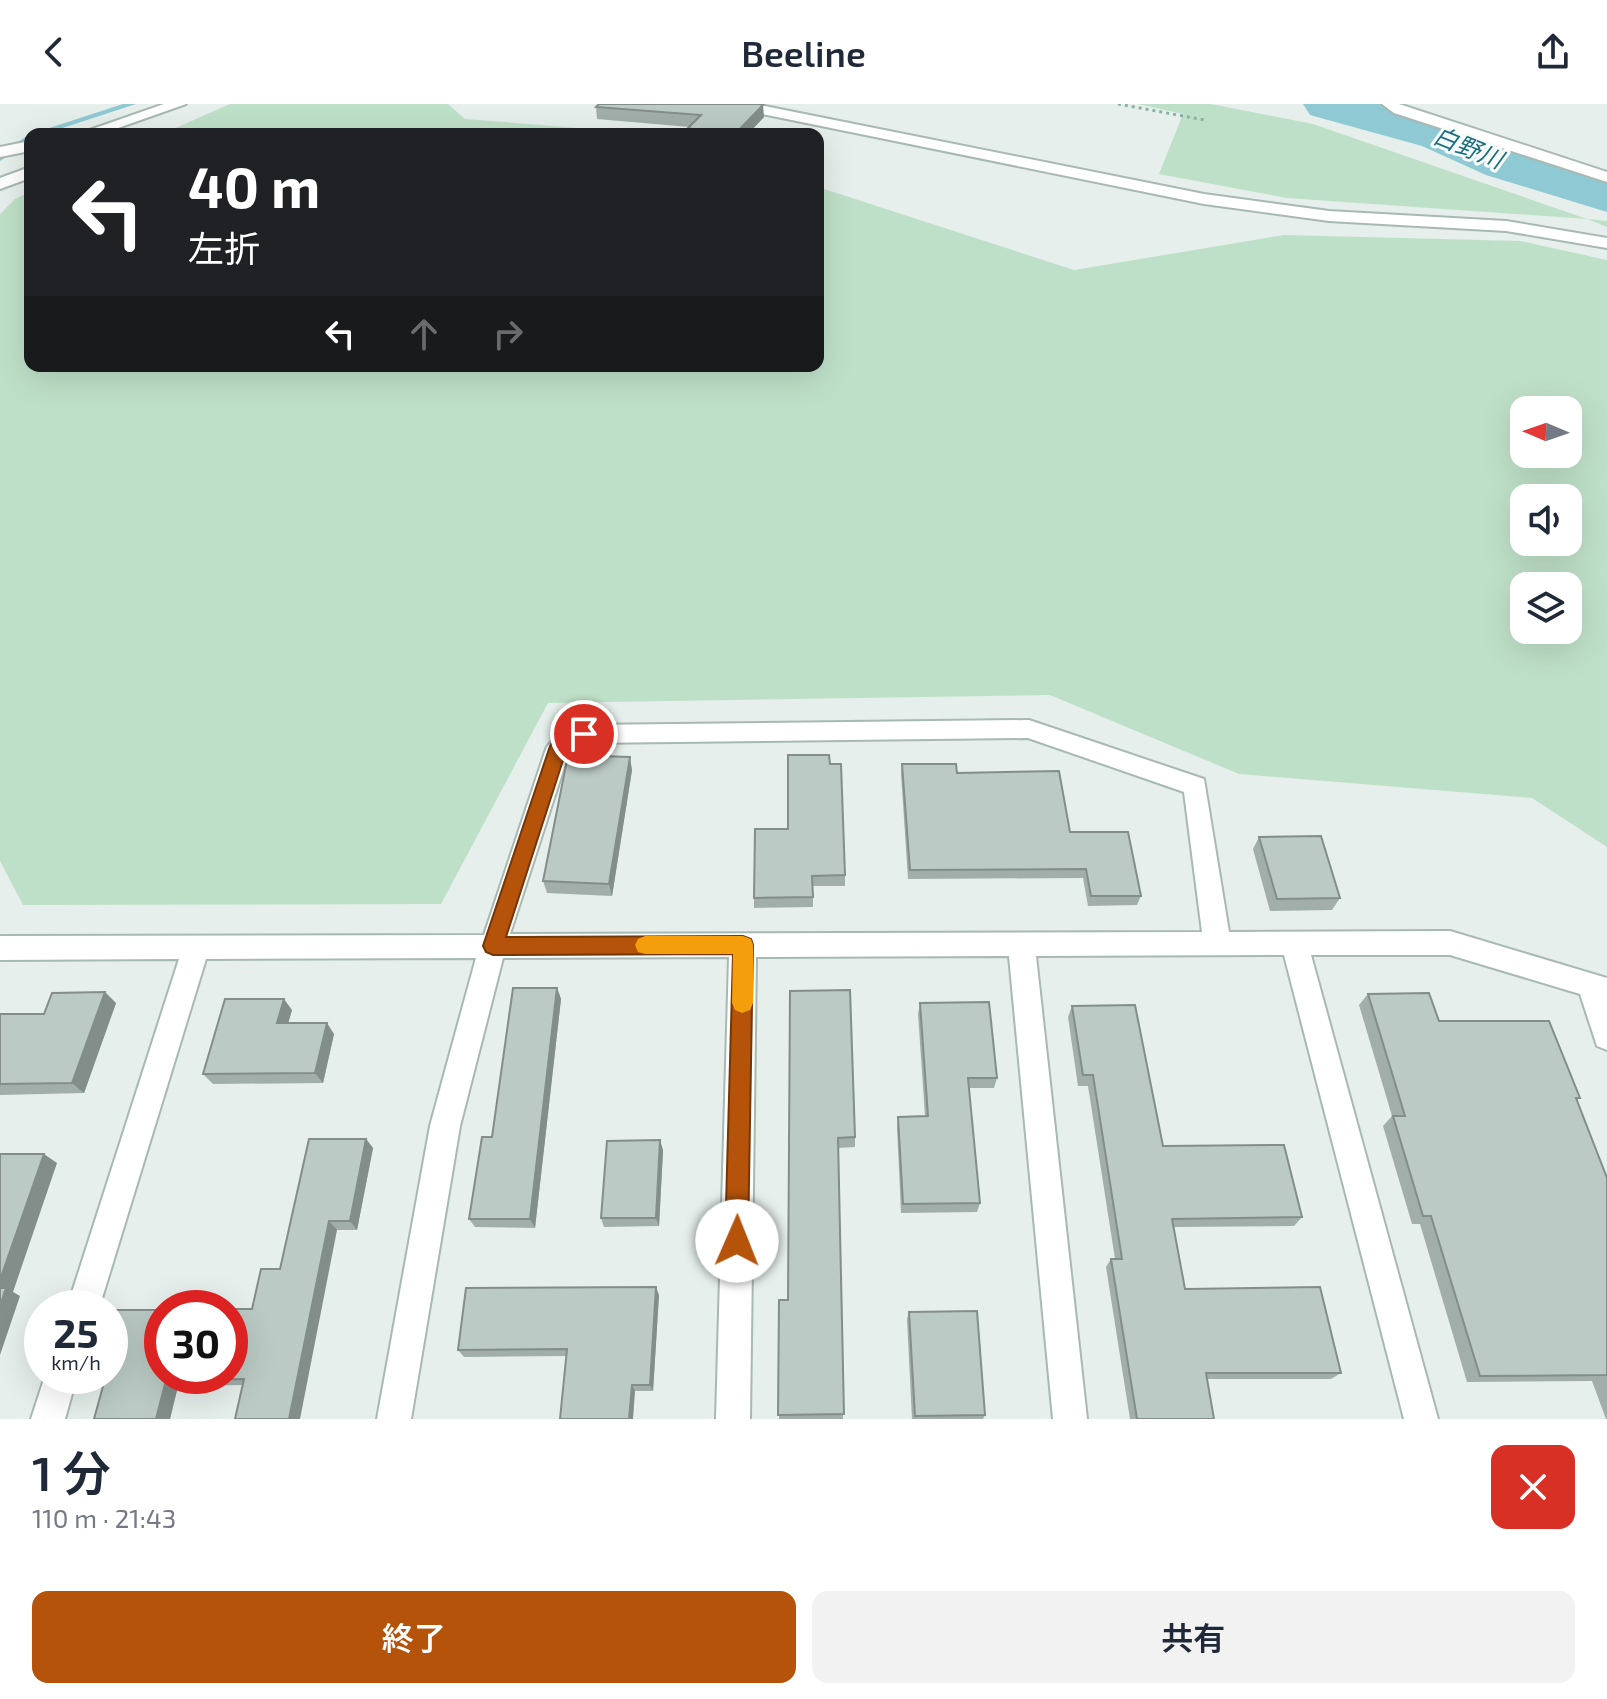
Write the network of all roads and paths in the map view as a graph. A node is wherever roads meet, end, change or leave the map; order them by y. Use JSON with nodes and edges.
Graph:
{"nodes":[{"id":1,"x":179,"y":104,"type":"edge"},
{"id":2,"x":733,"y":104,"type":"edge"},
{"id":3,"x":1118,"y":104,"type":"edge"},
{"id":4,"x":1389,"y":104,"type":"edge"},
{"id":5,"x":1205,"y":120,"type":"dead end"},
{"id":6,"x":105,"y":128,"type":"edge"},
{"id":7,"x":24,"y":147,"type":"edge"},
{"id":8,"x":0,"y":152,"type":"edge"},
{"id":9,"x":24,"y":174,"type":"edge"},
{"id":10,"x":1607,"y":177,"type":"edge"},
{"id":11,"x":0,"y":184,"type":"edge"},
{"id":12,"x":1607,"y":243,"type":"edge"},
{"id":13,"x":1217,"y":943,"type":"junction"},
{"id":14,"x":1294,"y":943,"type":"junction"},
{"id":15,"x":1021,"y":944,"type":"junction"},
{"id":16,"x":743,"y":945,"type":"junction"},
{"id":17,"x":493,"y":946,"type":"junction"},
{"id":18,"x":196,"y":947,"type":"junction"},
{"id":19,"x":0,"y":948,"type":"edge"},
{"id":20,"x":1599,"y":987,"type":"edge"},
{"id":21,"x":1607,"y":1037,"type":"edge"},
{"id":22,"x":89,"y":1290,"type":"edge"},
{"id":23,"x":56,"y":1394,"type":"edge"},
{"id":24,"x":48,"y":1419,"type":"edge"},
{"id":25,"x":394,"y":1419,"type":"edge"},
{"id":26,"x":733,"y":1419,"type":"edge"},
{"id":27,"x":1070,"y":1419,"type":"edge"},
{"id":28,"x":1421,"y":1419,"type":"edge"}],
"edges":[{"from":1,"to":6,"type":"street"},
{"from":2,"to":12,"type":"street"},
{"from":3,"to":5,"type":"path"},
{"from":4,"to":10,"type":"street"},
{"from":7,"to":8,"type":"street"},
{"from":9,"to":11,"type":"street"},
{"from":13,"to":14,"type":"street"},
{"from":13,"to":15,"type":"street"},
{"from":13,"to":17,"type":"street"},
{"from":14,"to":20,"type":"street"},
{"from":14,"to":28,"type":"street"},
{"from":15,"to":16,"type":"street"},
{"from":15,"to":27,"type":"street"},
{"from":16,"to":17,"type":"street"},
{"from":16,"to":26,"type":"street"},
{"from":17,"to":18,"type":"street"},
{"from":17,"to":25,"type":"street"},
{"from":18,"to":19,"type":"street"},
{"from":18,"to":22,"type":"street"},
{"from":20,"to":21,"type":"street"},
{"from":23,"to":24,"type":"street"}]}
